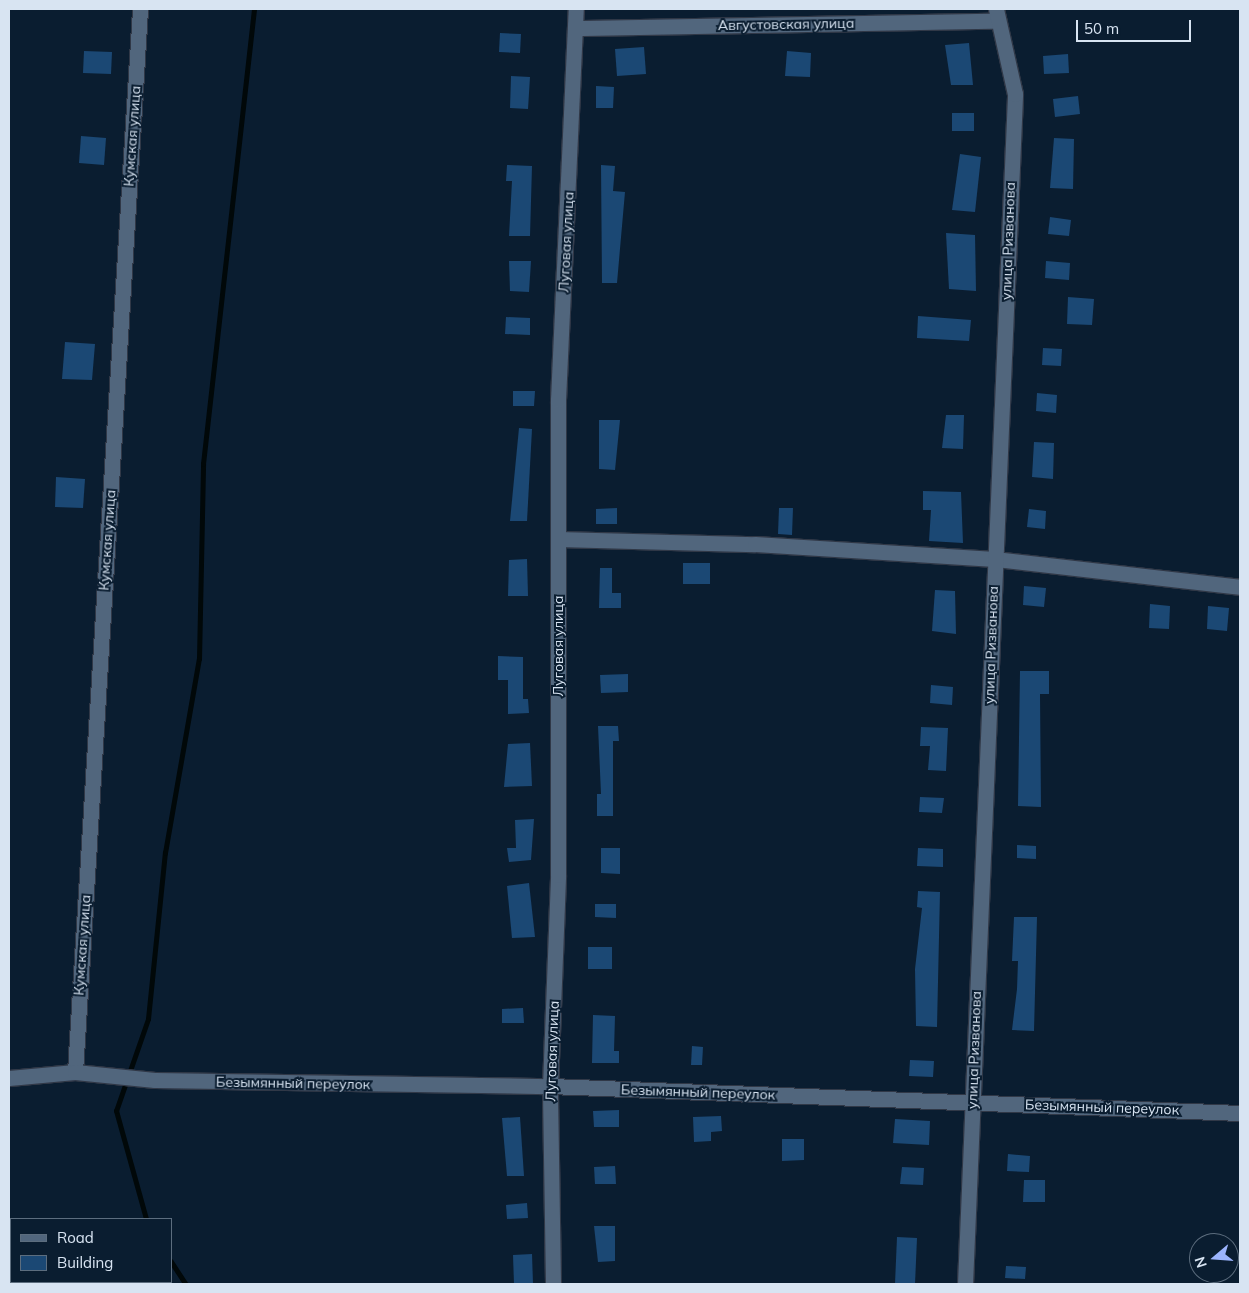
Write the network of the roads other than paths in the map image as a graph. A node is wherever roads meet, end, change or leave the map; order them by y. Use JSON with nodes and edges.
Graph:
{"nodes":[{"id":1,"x":140,"y":9,"type":"edge"},
{"id":2,"x":576,"y":9,"type":"edge"},
{"id":3,"x":996,"y":15,"type":"edge"},
{"id":4,"x":576,"y":28,"type":"junction"},
{"id":5,"x":558,"y":538,"type":"junction"},
{"id":6,"x":995,"y":559,"type":"junction"},
{"id":7,"x":1240,"y":587,"type":"edge"},
{"id":8,"x":75,"y":1072,"type":"junction"},
{"id":9,"x":9,"y":1078,"type":"edge"},
{"id":10,"x":550,"y":1086,"type":"junction"},
{"id":11,"x":972,"y":1102,"type":"junction"},
{"id":12,"x":1240,"y":1113,"type":"edge"},
{"id":13,"x":553,"y":1284,"type":"edge"},
{"id":14,"x":965,"y":1284,"type":"edge"}],
"edges":[{"from":1,"to":8,"type":"street","name":"Кумская улица"},
{"from":2,"to":4,"type":"street","name":"Луговая улица"},
{"from":3,"to":4,"type":"street","name":"Августовская улица"},
{"from":3,"to":6,"type":"street","name":"улица Ризванова"},
{"from":4,"to":5,"type":"street","name":"Луговая улица"},
{"from":5,"to":6,"type":"street"},
{"from":5,"to":10,"type":"street","name":"Луговая улица"},
{"from":6,"to":7,"type":"street"},
{"from":6,"to":11,"type":"street","name":"улица Ризванова"},
{"from":8,"to":9,"type":"street","name":"Безымянный переулок"},
{"from":8,"to":10,"type":"street","name":"Безымянный переулок"},
{"from":10,"to":11,"type":"street","name":"Безымянный переулок"},
{"from":10,"to":13,"type":"street","name":"Луговая улица"},
{"from":11,"to":12,"type":"street","name":"Безымянный переулок"},
{"from":11,"to":14,"type":"street","name":"улица Ризванова"}]}
